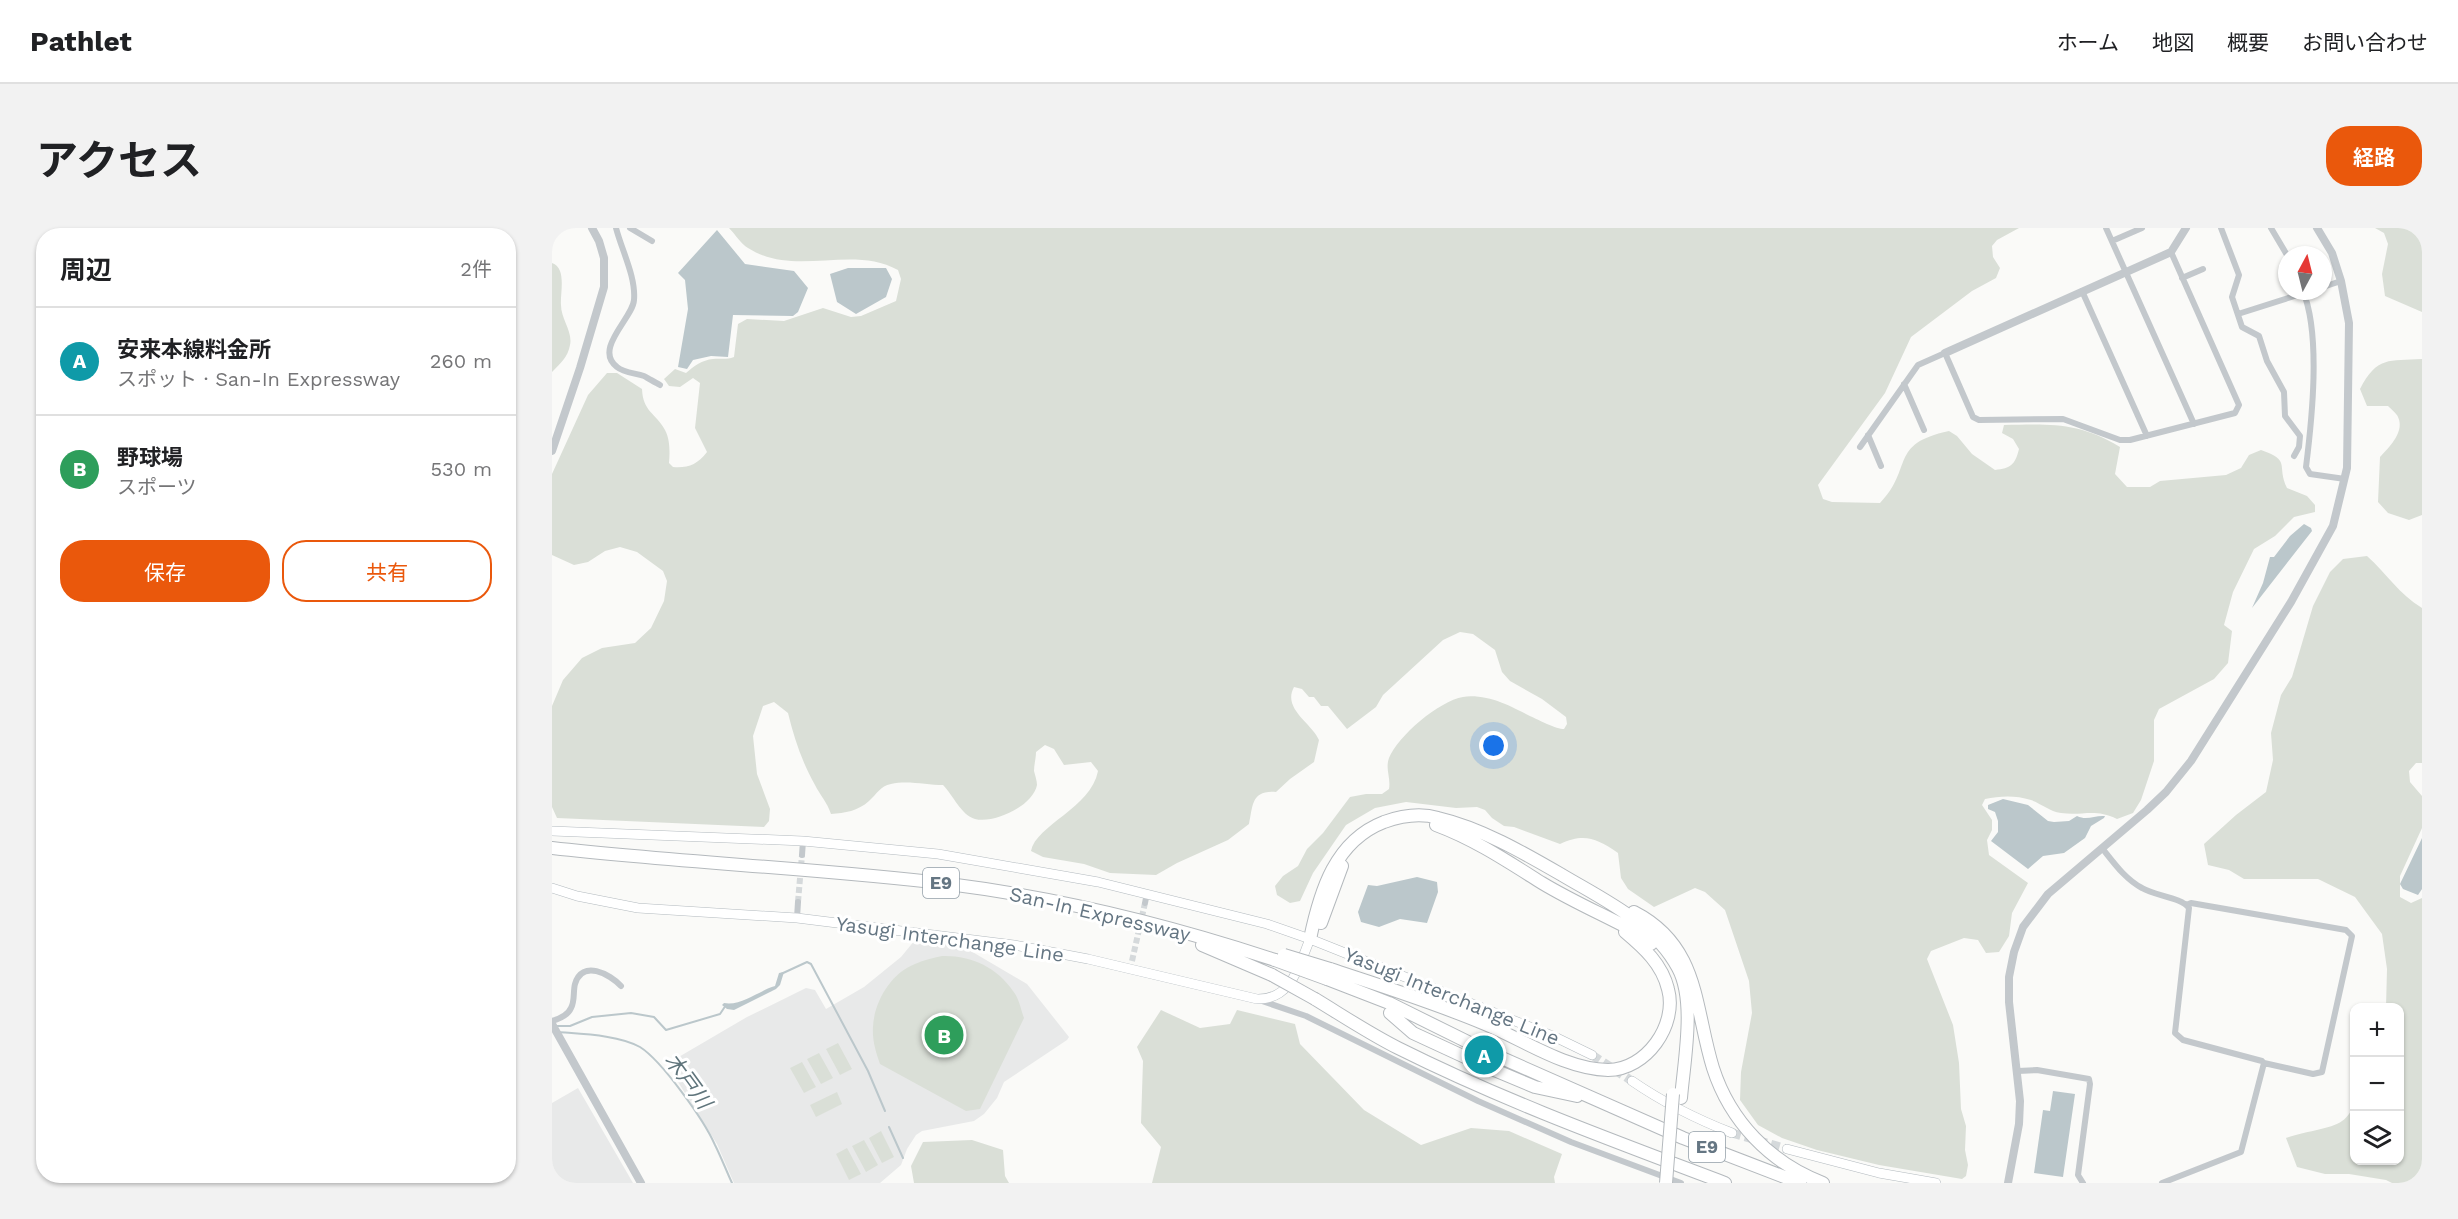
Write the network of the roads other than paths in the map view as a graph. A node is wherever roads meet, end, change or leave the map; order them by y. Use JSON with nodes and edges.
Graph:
{"nodes":[{"id":1,"x":592,"y":228,"type":"edge"},
{"id":2,"x":616,"y":228,"type":"edge"},
{"id":3,"x":630,"y":228,"type":"edge"},
{"id":4,"x":2106,"y":228,"type":"edge"},
{"id":5,"x":2142,"y":228,"type":"edge"},
{"id":6,"x":2186,"y":228,"type":"edge"},
{"id":7,"x":2221,"y":228,"type":"edge"},
{"id":8,"x":2271,"y":228,"type":"edge"},
{"id":9,"x":2317,"y":228,"type":"edge"},
{"id":10,"x":652,"y":241,"type":"dead end"},
{"id":11,"x":2112,"y":241,"type":"junction"},
{"id":12,"x":2282,"y":246,"type":"edge"},
{"id":13,"x":2171,"y":252,"type":"junction"},
{"id":14,"x":2203,"y":269,"type":"dead end"},
{"id":15,"x":2126,"y":272,"type":"junction"},
{"id":16,"x":2182,"y":278,"type":"junction"},
{"id":17,"x":2341,"y":281,"type":"junction"},
{"id":18,"x":2332,"y":284,"type":"edge"},
{"id":19,"x":2082,"y":291,"type":"junction"},
{"id":20,"x":2281,"y":300,"type":"edge"},
{"id":21,"x":2308,"y":300,"type":"edge"},
{"id":22,"x":2238,"y":314,"type":"junction"},
{"id":23,"x":1945,"y":352,"type":"junction"},
{"id":24,"x":1904,"y":384,"type":"junction"},
{"id":25,"x":660,"y":386,"type":"dead end"},
{"id":26,"x":2194,"y":424,"type":"junction"},
{"id":27,"x":1924,"y":430,"type":"dead end"},
{"id":28,"x":1868,"y":435,"type":"junction"},
{"id":29,"x":2147,"y":436,"type":"junction"},
{"id":30,"x":1860,"y":447,"type":"dead end"},
{"id":31,"x":552,"y":451,"type":"edge"},
{"id":32,"x":2294,"y":456,"type":"dead end"},
{"id":33,"x":1881,"y":466,"type":"dead end"},
{"id":34,"x":2345,"y":479,"type":"junction"},
{"id":35,"x":552,"y":831,"type":"edge"},
{"id":36,"x":803,"y":841,"type":"junction"},
{"id":37,"x":2102,"y":849,"type":"junction"},
{"id":38,"x":552,"y":850,"type":"edge"},
{"id":39,"x":599,"y":855,"type":"junction"},
{"id":40,"x":802,"y":855,"type":"tunnel mouth"},
{"id":41,"x":552,"y":888,"type":"edge"},
{"id":42,"x":1584,"y":888,"type":"junction"},
{"id":43,"x":798,"y":902,"type":"tunnel mouth"},
{"id":44,"x":1581,"y":903,"type":"junction"},
{"id":45,"x":2186,"y":904,"type":"junction"},
{"id":46,"x":797,"y":918,"type":"junction"},
{"id":47,"x":1310,"y":939,"type":"junction"},
{"id":48,"x":1275,"y":963,"type":"junction"},
{"id":49,"x":1328,"y":977,"type":"junction"},
{"id":50,"x":621,"y":986,"type":"dead end"},
{"id":51,"x":1257,"y":999,"type":"junction"},
{"id":52,"x":1391,"y":1009,"type":"junction"},
{"id":53,"x":552,"y":1023,"type":"edge"},
{"id":54,"x":1592,"y":1055,"type":"tunnel mouth"},
{"id":55,"x":2264,"y":1064,"type":"junction"},
{"id":56,"x":2018,"y":1071,"type":"junction"},
{"id":57,"x":1632,"y":1081,"type":"tunnel mouth"},
{"id":58,"x":1585,"y":1096,"type":"junction"},
{"id":59,"x":1677,"y":1096,"type":"junction"},
{"id":60,"x":1732,"y":1133,"type":"tunnel mouth"},
{"id":61,"x":1787,"y":1149,"type":"tunnel mouth"},
{"id":62,"x":641,"y":1183,"type":"edge"},
{"id":63,"x":1666,"y":1183,"type":"edge"},
{"id":64,"x":1674,"y":1183,"type":"edge"},
{"id":65,"x":1681,"y":1183,"type":"edge"},
{"id":66,"x":1725,"y":1183,"type":"edge"},
{"id":67,"x":1800,"y":1183,"type":"edge"},
{"id":68,"x":1823,"y":1183,"type":"edge"},
{"id":69,"x":1936,"y":1183,"type":"edge"},
{"id":70,"x":2008,"y":1183,"type":"edge"},
{"id":71,"x":2083,"y":1183,"type":"edge"},
{"id":72,"x":2162,"y":1183,"type":"edge"}],
"edges":[{"from":1,"to":31,"type":"street"},
{"from":2,"to":25,"type":"street"},
{"from":3,"to":10,"type":"street"},
{"from":4,"to":11,"type":"street"},
{"from":5,"to":11,"type":"street"},
{"from":6,"to":13,"type":"street"},
{"from":7,"to":22,"type":"street"},
{"from":8,"to":12,"type":"street"},
{"from":9,"to":17,"type":"street"},
{"from":11,"to":15,"type":"street"},
{"from":13,"to":15,"type":"street"},
{"from":13,"to":16,"type":"street"},
{"from":14,"to":16,"type":"street"},
{"from":15,"to":19,"type":"street"},
{"from":15,"to":26,"type":"street"},
{"from":16,"to":26,"type":"street"},
{"from":17,"to":18,"type":"street"},
{"from":17,"to":34,"type":"street"},
{"from":19,"to":23,"type":"street"},
{"from":19,"to":29,"type":"street"},
{"from":20,"to":22,"type":"street"},
{"from":21,"to":34,"type":"street"},
{"from":22,"to":32,"type":"street"},
{"from":23,"to":24,"type":"street"},
{"from":23,"to":29,"type":"street"},
{"from":24,"to":27,"type":"street"},
{"from":24,"to":28,"type":"street"},
{"from":26,"to":29,"type":"street"},
{"from":28,"to":30,"type":"street"},
{"from":28,"to":33,"type":"street"},
{"from":34,"to":37,"type":"street"},
{"from":35,"to":36,"type":"main road","name":"Yasugi Interchange Line"},
{"from":36,"to":40,"type":"street"},
{"from":36,"to":47,"type":"main road","name":"Yasugi Interchange Line"},
{"from":37,"to":45,"type":"street"},
{"from":37,"to":56,"type":"street"},
{"from":38,"to":39,"type":"highway","name":"San-In Expressway","number":"E9"},
{"from":39,"to":48,"type":"highway","name":"San-In Expressway","number":"E9"},
{"from":39,"to":48,"type":"highway","name":"San-In Expressway","number":"E9"},
{"from":41,"to":46,"type":"main road","name":"Yasugi Interchange Line"},
{"from":42,"to":47,"type":"highway"},
{"from":42,"to":59,"type":"highway"},
{"from":42,"to":68,"type":"highway"},
{"from":43,"to":46,"type":"street"},
{"from":44,"to":47,"type":"highway"},
{"from":44,"to":49,"type":"highway"},
{"from":44,"to":59,"type":"highway"},
{"from":45,"to":55,"type":"street"},
{"from":45,"to":55,"type":"street"},
{"from":46,"to":51,"type":"main road","name":"Yasugi Interchange Line"},
{"from":47,"to":51,"type":"main road"},
{"from":47,"to":54,"type":"main road","name":"Yasugi Interchange Line"},
{"from":48,"to":49,"type":"highway","bridge":true},
{"from":48,"to":66,"type":"highway","bridge":true},
{"from":49,"to":52,"type":"highway","number":"E9"},
{"from":50,"to":53,"type":"street"},
{"from":51,"to":65,"type":"street"},
{"from":52,"to":58,"type":"highway","number":"E9"},
{"from":52,"to":58,"type":"highway","number":"E9"},
{"from":53,"to":62,"type":"street"},
{"from":55,"to":72,"type":"street"},
{"from":56,"to":70,"type":"street"},
{"from":56,"to":71,"type":"street"},
{"from":57,"to":60,"type":"main road"},
{"from":58,"to":67,"type":"highway","number":"E9"},
{"from":59,"to":63,"type":"highway","bridge":true},
{"from":59,"to":64,"type":"highway"},
{"from":61,"to":69,"type":"main road"}]}
